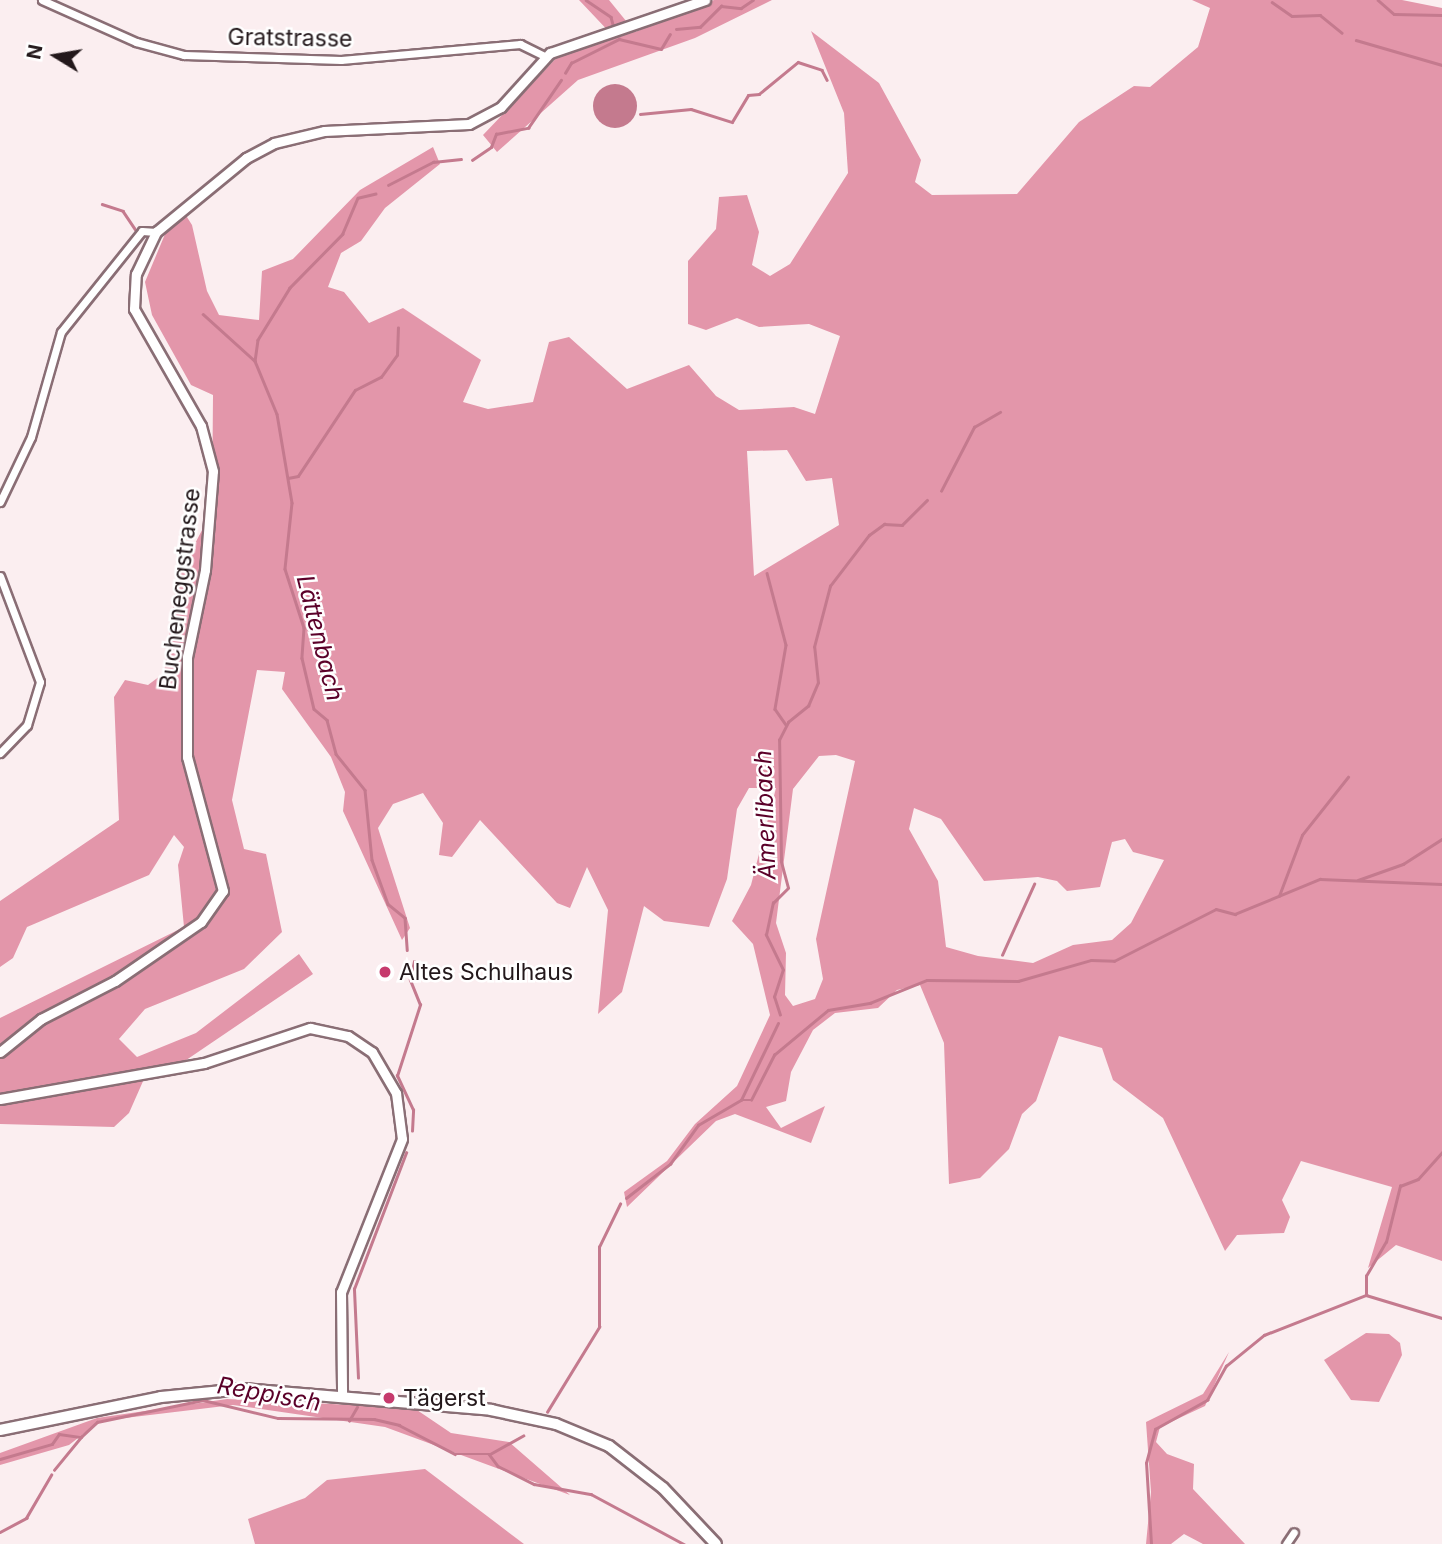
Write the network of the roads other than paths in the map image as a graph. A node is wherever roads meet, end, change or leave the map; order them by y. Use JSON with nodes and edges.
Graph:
{"nodes":[{"id":1,"x":42,"y":0,"type":"edge"},
{"id":2,"x":705,"y":0,"type":"edge"},
{"id":3,"x":545,"y":56,"type":"junction"},
{"id":4,"x":156,"y":232,"type":"junction"},
{"id":5,"x":0,"y":502,"type":"edge"},
{"id":6,"x":0,"y":576,"type":"edge"},
{"id":7,"x":0,"y":753,"type":"edge"},
{"id":8,"x":0,"y":1052,"type":"edge"},
{"id":9,"x":0,"y":1099,"type":"edge"},
{"id":10,"x":342,"y":1395,"type":"junction"},
{"id":11,"x":0,"y":1430,"type":"edge"},
{"id":12,"x":1294,"y":1532,"type":"dead end"},
{"id":13,"x":716,"y":1544,"type":"edge"},
{"id":14,"x":1286,"y":1544,"type":"edge"}],
"edges":[{"from":1,"to":3,"type":"street","name":"Gratstrasse"},
{"from":2,"to":3,"type":"street","name":"Bucheneggstrasse"},
{"from":3,"to":4,"type":"street","name":"Bucheneggstrasse"},
{"from":4,"to":5,"type":"street"},
{"from":4,"to":8,"type":"street","name":"Bucheneggstrasse"},
{"from":6,"to":7,"type":"street"},
{"from":9,"to":10,"type":"street"},
{"from":10,"to":11,"type":"main road"},
{"from":10,"to":13,"type":"main road"},
{"from":12,"to":14,"type":"street"}]}
